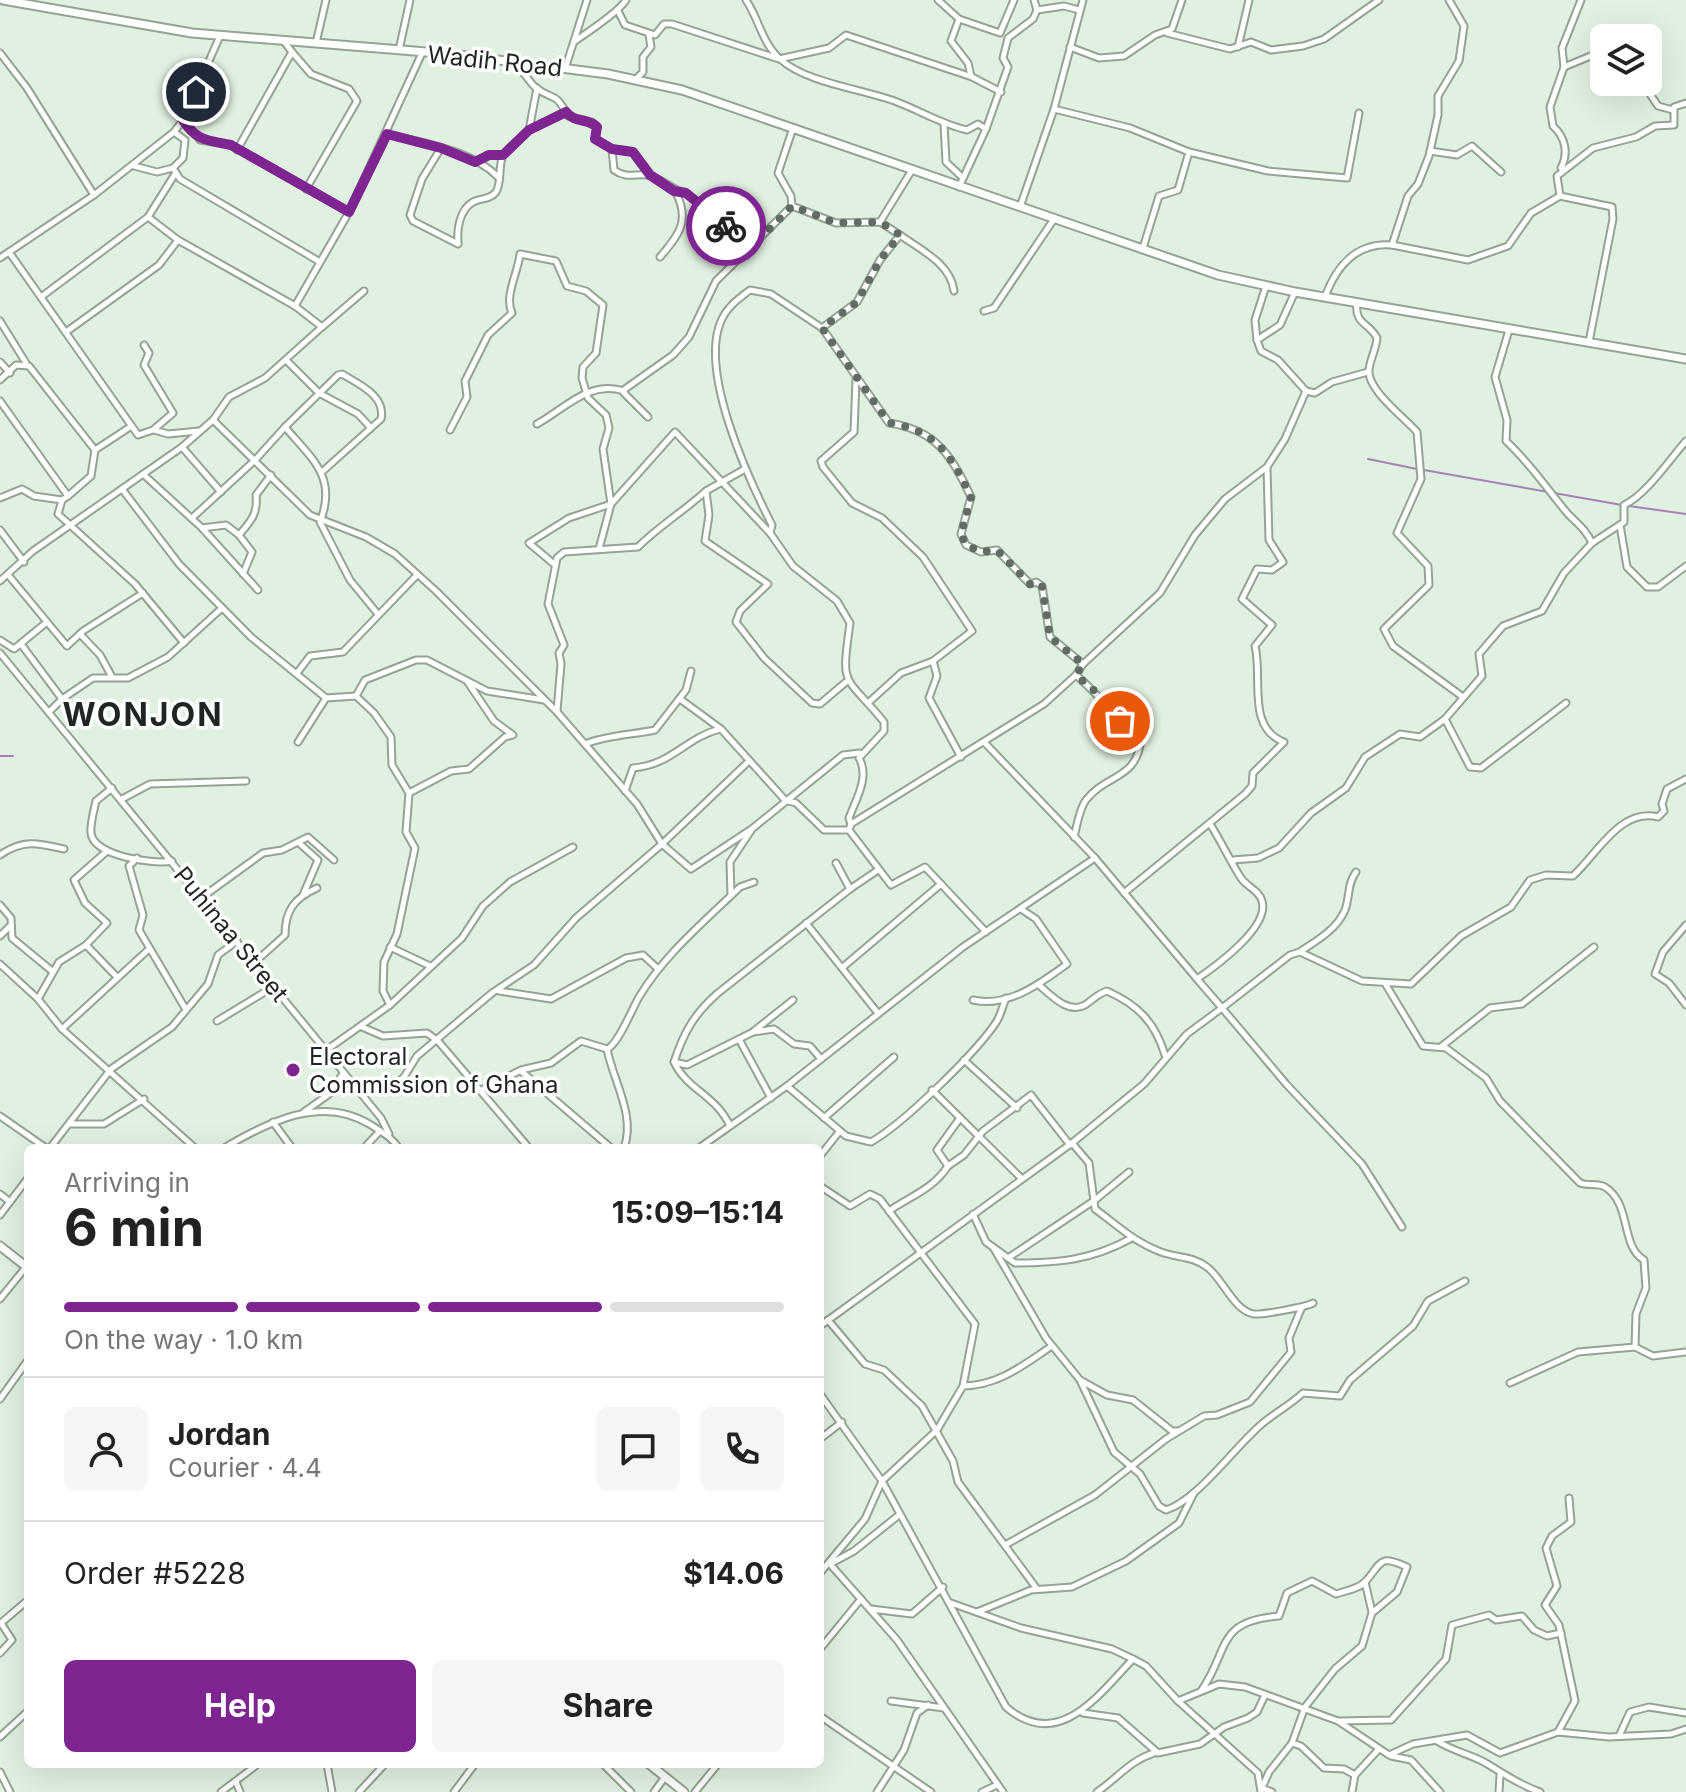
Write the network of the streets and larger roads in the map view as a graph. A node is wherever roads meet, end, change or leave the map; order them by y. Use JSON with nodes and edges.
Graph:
{"nodes":[{"id":1,"x":3,"y":0,"type":"edge"},
{"id":2,"x":326,"y":0,"type":"edge"},
{"id":3,"x":410,"y":0,"type":"edge"},
{"id":4,"x":587,"y":0,"type":"edge"},
{"id":5,"x":626,"y":0,"type":"edge"},
{"id":6,"x":746,"y":0,"type":"edge"},
{"id":7,"x":938,"y":0,"type":"edge"},
{"id":8,"x":1014,"y":0,"type":"edge"},
{"id":9,"x":1034,"y":0,"type":"edge"},
{"id":10,"x":1083,"y":0,"type":"edge"},
{"id":11,"x":1182,"y":0,"type":"edge"},
{"id":12,"x":1249,"y":0,"type":"edge"},
{"id":13,"x":1379,"y":0,"type":"edge"},
{"id":14,"x":1449,"y":0,"type":"edge"},
{"id":15,"x":1581,"y":0,"type":"edge"},
{"id":16,"x":1059,"y":3,"type":"edge"},
{"id":17,"x":1037,"y":10,"type":"junction"},
{"id":18,"x":1079,"y":10,"type":"junction"},
{"id":19,"x":618,"y":11,"type":"junction"},
{"id":20,"x":959,"y":19,"type":"junction"},
{"id":21,"x":1000,"y":33,"type":"junction"},
{"id":22,"x":1167,"y":33,"type":"junction"},
{"id":23,"x":648,"y":34,"type":"junction"},
{"id":24,"x":220,"y":36,"type":"junction"},
{"id":25,"x":1008,"y":38,"type":"junction"},
{"id":26,"x":283,"y":39,"type":"junction"},
{"id":27,"x":573,"y":42,"type":"junction"},
{"id":28,"x":316,"y":43,"type":"junction"},
{"id":29,"x":1070,"y":47,"type":"junction"},
{"id":30,"x":1238,"y":48,"type":"junction"},
{"id":31,"x":399,"y":50,"type":"junction"},
{"id":32,"x":292,"y":52,"type":"junction"},
{"id":33,"x":0,"y":53,"type":"edge"},
{"id":34,"x":422,"y":53,"type":"junction"},
{"id":35,"x":1590,"y":56,"type":"edge"},
{"id":36,"x":779,"y":59,"type":"junction"},
{"id":37,"x":513,"y":62,"type":"junction"},
{"id":38,"x":7,"y":63,"type":"junction"},
{"id":39,"x":0,"y":67,"type":"edge"},
{"id":40,"x":1564,"y":67,"type":"junction"},
{"id":41,"x":565,"y":69,"type":"junction"},
{"id":42,"x":972,"y":77,"type":"junction"},
{"id":43,"x":635,"y":80,"type":"junction"},
{"id":44,"x":537,"y":88,"type":"junction"},
{"id":45,"x":1001,"y":92,"type":"junction"},
{"id":46,"x":1651,"y":96,"type":"edge"},
{"id":47,"x":1686,"y":103,"type":"edge"},
{"id":48,"x":1054,"y":109,"type":"junction"},
{"id":49,"x":1673,"y":110,"type":"junction"},
{"id":50,"x":566,"y":112,"type":"junction"},
{"id":51,"x":1359,"y":113,"type":"dead end"},
{"id":52,"x":183,"y":120,"type":"junction"},
{"id":53,"x":944,"y":124,"type":"junction"},
{"id":54,"x":793,"y":128,"type":"junction"},
{"id":55,"x":986,"y":129,"type":"junction"},
{"id":56,"x":529,"y":130,"type":"junction"},
{"id":57,"x":174,"y":132,"type":"junction"},
{"id":58,"x":387,"y":134,"type":"junction"},
{"id":59,"x":441,"y":148,"type":"junction"},
{"id":60,"x":612,"y":149,"type":"junction"},
{"id":61,"x":237,"y":150,"type":"junction"},
{"id":62,"x":1430,"y":151,"type":"junction"},
{"id":63,"x":1189,"y":152,"type":"junction"},
{"id":64,"x":503,"y":155,"type":"junction"},
{"id":65,"x":475,"y":162,"type":"junction"},
{"id":66,"x":133,"y":166,"type":"junction"},
{"id":67,"x":912,"y":170,"type":"junction"},
{"id":68,"x":174,"y":171,"type":"junction"},
{"id":69,"x":1501,"y":172,"type":"dead end"},
{"id":70,"x":650,"y":175,"type":"junction"},
{"id":71,"x":1557,"y":176,"type":"junction"},
{"id":72,"x":498,"y":177,"type":"junction"},
{"id":73,"x":963,"y":178,"type":"junction"},
{"id":74,"x":959,"y":187,"type":"junction"},
{"id":75,"x":306,"y":189,"type":"junction"},
{"id":76,"x":674,"y":191,"type":"junction"},
{"id":77,"x":94,"y":195,"type":"junction"},
{"id":78,"x":1560,"y":196,"type":"junction"},
{"id":79,"x":792,"y":206,"type":"junction"},
{"id":80,"x":1020,"y":207,"type":"junction"},
{"id":81,"x":349,"y":212,"type":"junction"},
{"id":82,"x":148,"y":217,"type":"junction"},
{"id":83,"x":1054,"y":219,"type":"junction"},
{"id":84,"x":880,"y":222,"type":"junction"},
{"id":85,"x":900,"y":235,"type":"junction"},
{"id":86,"x":178,"y":240,"type":"junction"},
{"id":87,"x":1392,"y":245,"type":"junction"},
{"id":88,"x":753,"y":246,"type":"junction"},
{"id":89,"x":1143,"y":248,"type":"junction"},
{"id":90,"x":9,"y":252,"type":"junction"},
{"id":91,"x":660,"y":257,"type":"dead end"},
{"id":92,"x":0,"y":258,"type":"edge"},
{"id":93,"x":320,"y":262,"type":"junction"},
{"id":94,"x":1266,"y":285,"type":"junction"},
{"id":95,"x":364,"y":291,"type":"dead end"},
{"id":96,"x":954,"y":291,"type":"dead end"},
{"id":97,"x":1295,"y":292,"type":"junction"},
{"id":98,"x":41,"y":297,"type":"junction"},
{"id":99,"x":1325,"y":297,"type":"junction"},
{"id":100,"x":1357,"y":301,"type":"junction"},
{"id":101,"x":295,"y":306,"type":"junction"},
{"id":102,"x":984,"y":311,"type":"dead end"},
{"id":103,"x":0,"y":321,"type":"edge"},
{"id":104,"x":322,"y":327,"type":"junction"},
{"id":105,"x":822,"y":328,"type":"junction"},
{"id":106,"x":1509,"y":330,"type":"junction"},
{"id":107,"x":66,"y":332,"type":"junction"},
{"id":108,"x":1257,"y":340,"type":"junction"},
{"id":109,"x":1589,"y":343,"type":"junction"},
{"id":110,"x":144,"y":345,"type":"dead end"},
{"id":111,"x":1686,"y":359,"type":"edge"},
{"id":112,"x":286,"y":360,"type":"junction"},
{"id":113,"x":0,"y":362,"type":"edge"},
{"id":114,"x":26,"y":363,"type":"junction"},
{"id":115,"x":1368,"y":372,"type":"junction"},
{"id":116,"x":10,"y":373,"type":"junction"},
{"id":117,"x":856,"y":379,"type":"junction"},
{"id":118,"x":0,"y":380,"type":"edge"},
{"id":119,"x":624,"y":391,"type":"junction"},
{"id":120,"x":1306,"y":391,"type":"junction"},
{"id":121,"x":587,"y":392,"type":"junction"},
{"id":122,"x":319,"y":393,"type":"junction"},
{"id":123,"x":0,"y":401,"type":"edge"},
{"id":124,"x":648,"y":417,"type":"dead end"},
{"id":125,"x":213,"y":420,"type":"junction"},
{"id":126,"x":537,"y":424,"type":"dead end"},
{"id":127,"x":130,"y":427,"type":"junction"},
{"id":128,"x":285,"y":427,"type":"junction"},
{"id":129,"x":371,"y":428,"type":"junction"},
{"id":130,"x":153,"y":430,"type":"junction"},
{"id":131,"x":450,"y":430,"type":"dead end"},
{"id":132,"x":199,"y":431,"type":"junction"},
{"id":133,"x":1686,"y":441,"type":"edge"},
{"id":134,"x":182,"y":447,"type":"junction"},
{"id":135,"x":95,"y":450,"type":"junction"},
{"id":136,"x":255,"y":460,"type":"junction"},
{"id":137,"x":1267,"y":467,"type":"junction"},
{"id":138,"x":745,"y":469,"type":"junction"},
{"id":139,"x":323,"y":471,"type":"junction"},
{"id":140,"x":143,"y":474,"type":"junction"},
{"id":141,"x":271,"y":475,"type":"junction"},
{"id":142,"x":718,"y":481,"type":"junction"},
{"id":143,"x":122,"y":489,"type":"junction"},
{"id":144,"x":706,"y":491,"type":"junction"},
{"id":145,"x":221,"y":492,"type":"junction"},
{"id":146,"x":0,"y":498,"type":"edge"},
{"id":147,"x":65,"y":498,"type":"junction"},
{"id":148,"x":611,"y":504,"type":"junction"},
{"id":149,"x":192,"y":518,"type":"junction"},
{"id":150,"x":320,"y":522,"type":"junction"},
{"id":151,"x":1620,"y":525,"type":"junction"},
{"id":152,"x":69,"y":526,"type":"junction"},
{"id":153,"x":202,"y":528,"type":"junction"},
{"id":154,"x":0,"y":530,"type":"edge"},
{"id":155,"x":770,"y":533,"type":"junction"},
{"id":156,"x":239,"y":535,"type":"junction"},
{"id":157,"x":1592,"y":543,"type":"junction"},
{"id":158,"x":599,"y":549,"type":"junction"},
{"id":159,"x":24,"y":562,"type":"junction"},
{"id":160,"x":554,"y":564,"type":"junction"},
{"id":161,"x":1686,"y":566,"type":"edge"},
{"id":162,"x":243,"y":574,"type":"junction"},
{"id":163,"x":417,"y":575,"type":"junction"},
{"id":164,"x":9,"y":576,"type":"junction"},
{"id":165,"x":0,"y":581,"type":"edge"},
{"id":166,"x":258,"y":590,"type":"dead end"},
{"id":167,"x":143,"y":593,"type":"junction"},
{"id":168,"x":222,"y":608,"type":"junction"},
{"id":169,"x":377,"y":613,"type":"junction"},
{"id":170,"x":47,"y":622,"type":"junction"},
{"id":171,"x":80,"y":634,"type":"junction"},
{"id":172,"x":0,"y":640,"type":"edge"},
{"id":173,"x":184,"y":643,"type":"junction"},
{"id":174,"x":21,"y":644,"type":"junction"},
{"id":175,"x":0,"y":653,"type":"edge"},
{"id":176,"x":933,"y":661,"type":"junction"},
{"id":177,"x":1083,"y":664,"type":"junction"},
{"id":178,"x":691,"y":671,"type":"dead end"},
{"id":179,"x":297,"y":673,"type":"junction"},
{"id":180,"x":1076,"y":675,"type":"junction"},
{"id":181,"x":112,"y":677,"type":"junction"},
{"id":182,"x":467,"y":681,"type":"junction"},
{"id":183,"x":846,"y":682,"type":"junction"},
{"id":184,"x":356,"y":696,"type":"junction"},
{"id":185,"x":1463,"y":697,"type":"junction"},
{"id":186,"x":326,"y":698,"type":"junction"},
{"id":187,"x":62,"y":699,"type":"junction"},
{"id":188,"x":680,"y":699,"type":"junction"},
{"id":189,"x":544,"y":700,"type":"junction"},
{"id":190,"x":868,"y":703,"type":"junction"},
{"id":191,"x":1566,"y":703,"type":"dead end"},
{"id":192,"x":49,"y":712,"type":"junction"},
{"id":193,"x":557,"y":712,"type":"junction"},
{"id":194,"x":1445,"y":719,"type":"junction"},
{"id":195,"x":721,"y":729,"type":"junction"},
{"id":196,"x":298,"y":742,"type":"dead end"},
{"id":197,"x":984,"y":742,"type":"junction"},
{"id":198,"x":585,"y":744,"type":"junction"},
{"id":199,"x":860,"y":753,"type":"junction"},
{"id":200,"x":961,"y":757,"type":"junction"},
{"id":201,"x":749,"y":761,"type":"junction"},
{"id":202,"x":1686,"y":779,"type":"edge"},
{"id":203,"x":246,"y":781,"type":"dead end"},
{"id":204,"x":112,"y":788,"type":"junction"},
{"id":205,"x":625,"y":792,"type":"junction"},
{"id":206,"x":409,"y":793,"type":"junction"},
{"id":207,"x":122,"y":799,"type":"junction"},
{"id":208,"x":785,"y":800,"type":"junction"},
{"id":209,"x":1210,"y":824,"type":"junction"},
{"id":210,"x":850,"y":827,"type":"junction"},
{"id":211,"x":753,"y":828,"type":"junction"},
{"id":212,"x":1074,"y":837,"type":"junction"},
{"id":213,"x":299,"y":843,"type":"junction"},
{"id":214,"x":662,"y":844,"type":"junction"},
{"id":215,"x":573,"y":847,"type":"dead end"},
{"id":216,"x":64,"y":849,"type":"dead end"},
{"id":217,"x":106,"y":852,"type":"junction"},
{"id":218,"x":0,"y":855,"type":"edge"},
{"id":219,"x":137,"y":858,"type":"junction"},
{"id":220,"x":1095,"y":858,"type":"junction"},
{"id":221,"x":334,"y":860,"type":"dead end"},
{"id":222,"x":1233,"y":860,"type":"junction"},
{"id":223,"x":172,"y":861,"type":"junction"},
{"id":224,"x":836,"y":863,"type":"dead end"},
{"id":225,"x":878,"y":870,"type":"junction"},
{"id":226,"x":1356,"y":872,"type":"dead end"},
{"id":227,"x":754,"y":882,"type":"dead end"},
{"id":228,"x":941,"y":884,"type":"junction"},
{"id":229,"x":317,"y":888,"type":"dead end"},
{"id":230,"x":850,"y":889,"type":"junction"},
{"id":231,"x":1124,"y":893,"type":"junction"},
{"id":232,"x":302,"y":896,"type":"junction"},
{"id":233,"x":731,"y":896,"type":"junction"},
{"id":234,"x":201,"y":898,"type":"junction"},
{"id":235,"x":0,"y":905,"type":"edge"},
{"id":236,"x":1021,"y":909,"type":"junction"},
{"id":237,"x":806,"y":923,"type":"junction"},
{"id":238,"x":1686,"y":925,"type":"edge"},
{"id":239,"x":9,"y":927,"type":"junction"},
{"id":240,"x":986,"y":932,"type":"junction"},
{"id":241,"x":0,"y":936,"type":"edge"},
{"id":242,"x":237,"y":941,"type":"junction"},
{"id":243,"x":86,"y":945,"type":"junction"},
{"id":244,"x":390,"y":947,"type":"junction"},
{"id":245,"x":1594,"y":947,"type":"dead end"},
{"id":246,"x":149,"y":949,"type":"junction"},
{"id":247,"x":1300,"y":952,"type":"junction"},
{"id":248,"x":254,"y":963,"type":"junction"},
{"id":249,"x":0,"y":964,"type":"edge"},
{"id":250,"x":430,"y":966,"type":"junction"},
{"id":251,"x":843,"y":967,"type":"junction"},
{"id":252,"x":657,"y":968,"type":"junction"},
{"id":253,"x":52,"y":971,"type":"junction"},
{"id":254,"x":116,"y":976,"type":"junction"},
{"id":255,"x":1197,"y":979,"type":"junction"},
{"id":256,"x":1386,"y":984,"type":"junction"},
{"id":257,"x":1040,"y":985,"type":"junction"},
{"id":258,"x":273,"y":987,"type":"junction"},
{"id":259,"x":498,"y":991,"type":"junction"},
{"id":260,"x":1006,"y":998,"type":"junction"},
{"id":261,"x":38,"y":999,"type":"junction"},
{"id":262,"x":793,"y":1000,"type":"dead end"},
{"id":263,"x":973,"y":1000,"type":"dead end"},
{"id":264,"x":390,"y":1005,"type":"junction"},
{"id":265,"x":1686,"y":1005,"type":"edge"},
{"id":266,"x":185,"y":1008,"type":"junction"},
{"id":267,"x":1222,"y":1008,"type":"junction"},
{"id":268,"x":877,"y":1012,"type":"junction"},
{"id":269,"x":217,"y":1021,"type":"dead end"},
{"id":270,"x":361,"y":1026,"type":"junction"},
{"id":271,"x":62,"y":1029,"type":"junction"},
{"id":272,"x":753,"y":1032,"type":"junction"},
{"id":273,"x":438,"y":1041,"type":"junction"},
{"id":274,"x":740,"y":1041,"type":"junction"},
{"id":275,"x":1441,"y":1047,"type":"junction"},
{"id":276,"x":607,"y":1049,"type":"junction"},
{"id":277,"x":325,"y":1051,"type":"junction"},
{"id":278,"x":1166,"y":1056,"type":"junction"},
{"id":279,"x":894,"y":1057,"type":"dead end"},
{"id":280,"x":821,"y":1059,"type":"junction"},
{"id":281,"x":964,"y":1060,"type":"junction"},
{"id":282,"x":674,"y":1062,"type":"junction"},
{"id":283,"x":111,"y":1069,"type":"junction"},
{"id":284,"x":521,"y":1070,"type":"junction"},
{"id":285,"x":343,"y":1073,"type":"junction"},
{"id":286,"x":787,"y":1086,"type":"junction"},
{"id":287,"x":932,"y":1090,"type":"junction"},
{"id":288,"x":480,"y":1091,"type":"junction"},
{"id":289,"x":360,"y":1093,"type":"junction"},
{"id":290,"x":771,"y":1098,"type":"junction"},
{"id":291,"x":144,"y":1099,"type":"junction"},
{"id":292,"x":1017,"y":1108,"type":"junction"},
{"id":293,"x":303,"y":1112,"type":"junction"},
{"id":294,"x":0,"y":1116,"type":"edge"},
{"id":295,"x":824,"y":1118,"type":"junction"},
{"id":296,"x":960,"y":1118,"type":"junction"},
{"id":297,"x":273,"y":1122,"type":"junction"},
{"id":298,"x":69,"y":1124,"type":"junction"},
{"id":299,"x":730,"y":1126,"type":"junction"},
{"id":300,"x":380,"y":1131,"type":"junction"},
{"id":301,"x":839,"y":1132,"type":"junction"},
{"id":302,"x":389,"y":1134,"type":"junction"},
{"id":303,"x":978,"y":1136,"type":"junction"},
{"id":304,"x":42,"y":1144,"type":"edge"},
{"id":305,"x":52,"y":1144,"type":"edge"},
{"id":306,"x":191,"y":1144,"type":"edge"},
{"id":307,"x":232,"y":1144,"type":"edge"},
{"id":308,"x":289,"y":1144,"type":"edge"},
{"id":309,"x":368,"y":1144,"type":"edge"},
{"id":310,"x":396,"y":1144,"type":"edge"},
{"id":311,"x":526,"y":1144,"type":"edge"},
{"id":312,"x":606,"y":1144,"type":"edge"},
{"id":313,"x":625,"y":1144,"type":"edge"},
{"id":314,"x":705,"y":1144,"type":"edge"},
{"id":315,"x":1071,"y":1144,"type":"junction"},
{"id":316,"x":824,"y":1151,"type":"edge"},
{"id":317,"x":948,"y":1166,"type":"junction"},
{"id":318,"x":1129,"y":1172,"type":"dead end"},
{"id":319,"x":1022,"y":1179,"type":"junction"},
{"id":320,"x":24,"y":1183,"type":"edge"},
{"id":321,"x":824,"y":1189,"type":"edge"},
{"id":322,"x":0,"y":1194,"type":"edge"},
{"id":323,"x":1095,"y":1200,"type":"junction"},
{"id":324,"x":10,"y":1202,"type":"junction"},
{"id":325,"x":889,"y":1211,"type":"junction"},
{"id":326,"x":973,"y":1213,"type":"junction"},
{"id":327,"x":0,"y":1215,"type":"edge"},
{"id":328,"x":1402,"y":1227,"type":"dead end"},
{"id":329,"x":1130,"y":1239,"type":"junction"},
{"id":330,"x":0,"y":1246,"type":"edge"},
{"id":331,"x":993,"y":1247,"type":"junction"},
{"id":332,"x":918,"y":1253,"type":"junction"},
{"id":333,"x":1008,"y":1258,"type":"junction"},
{"id":334,"x":24,"y":1265,"type":"edge"},
{"id":335,"x":24,"y":1271,"type":"edge"},
{"id":336,"x":1465,"y":1281,"type":"dead end"},
{"id":337,"x":0,"y":1299,"type":"edge"},
{"id":338,"x":1313,"y":1303,"type":"dead end"},
{"id":339,"x":1301,"y":1309,"type":"junction"},
{"id":340,"x":828,"y":1320,"type":"junction"},
{"id":341,"x":824,"y":1323,"type":"edge"},
{"id":342,"x":1052,"y":1346,"type":"junction"},
{"id":343,"x":1635,"y":1347,"type":"junction"},
{"id":344,"x":1686,"y":1352,"type":"edge"},
{"id":345,"x":24,"y":1366,"type":"edge"},
{"id":346,"x":1080,"y":1380,"type":"junction"},
{"id":347,"x":1510,"y":1383,"type":"dead end"},
{"id":348,"x":963,"y":1386,"type":"junction"},
{"id":349,"x":0,"y":1399,"type":"edge"},
{"id":350,"x":824,"y":1399,"type":"edge"},
{"id":351,"x":842,"y":1422,"type":"junction"},
{"id":352,"x":937,"y":1430,"type":"junction"},
{"id":353,"x":1179,"y":1431,"type":"junction"},
{"id":354,"x":824,"y":1436,"type":"edge"},
{"id":355,"x":1133,"y":1468,"type":"junction"},
{"id":356,"x":882,"y":1481,"type":"junction"},
{"id":357,"x":1194,"y":1492,"type":"junction"},
{"id":358,"x":1569,"y":1498,"type":"dead end"},
{"id":359,"x":899,"y":1515,"type":"junction"},
{"id":360,"x":1005,"y":1545,"type":"junction"},
{"id":361,"x":830,"y":1564,"type":"junction"},
{"id":362,"x":824,"y":1569,"type":"edge"},
{"id":363,"x":1365,"y":1582,"type":"junction"},
{"id":364,"x":943,"y":1587,"type":"junction"},
{"id":365,"x":1037,"y":1589,"type":"junction"},
{"id":366,"x":861,"y":1599,"type":"junction"},
{"id":367,"x":24,"y":1603,"type":"edge"},
{"id":368,"x":951,"y":1603,"type":"junction"},
{"id":369,"x":871,"y":1609,"type":"junction"},
{"id":370,"x":977,"y":1612,"type":"junction"},
{"id":371,"x":1372,"y":1613,"type":"junction"},
{"id":372,"x":1561,"y":1633,"type":"junction"},
{"id":373,"x":824,"y":1644,"type":"edge"},
{"id":374,"x":0,"y":1653,"type":"edge"},
{"id":375,"x":1133,"y":1659,"type":"junction"},
{"id":376,"x":1201,"y":1691,"type":"junction"},
{"id":377,"x":1265,"y":1695,"type":"junction"},
{"id":378,"x":891,"y":1701,"type":"dead end"},
{"id":379,"x":1178,"y":1701,"type":"junction"},
{"id":380,"x":915,"y":1702,"type":"junction"},
{"id":381,"x":928,"y":1705,"type":"junction"},
{"id":382,"x":1305,"y":1707,"type":"junction"},
{"id":383,"x":944,"y":1708,"type":"junction"},
{"id":384,"x":917,"y":1713,"type":"junction"},
{"id":385,"x":1081,"y":1713,"type":"junction"},
{"id":386,"x":1686,"y":1713,"type":"edge"},
{"id":387,"x":24,"y":1715,"type":"edge"},
{"id":388,"x":824,"y":1719,"type":"edge"},
{"id":389,"x":1338,"y":1721,"type":"junction"},
{"id":390,"x":1686,"y":1729,"type":"edge"},
{"id":391,"x":1558,"y":1732,"type":"junction"},
{"id":392,"x":1214,"y":1735,"type":"junction"},
{"id":393,"x":1619,"y":1736,"type":"junction"},
{"id":394,"x":0,"y":1737,"type":"edge"},
{"id":395,"x":1437,"y":1741,"type":"junction"},
{"id":396,"x":1292,"y":1743,"type":"junction"},
{"id":397,"x":1378,"y":1750,"type":"junction"},
{"id":398,"x":1155,"y":1753,"type":"junction"},
{"id":399,"x":1389,"y":1755,"type":"junction"},
{"id":400,"x":891,"y":1766,"type":"junction"},
{"id":401,"x":253,"y":1768,"type":"edge"},
{"id":402,"x":328,"y":1768,"type":"edge"},
{"id":403,"x":381,"y":1768,"type":"edge"},
{"id":404,"x":472,"y":1768,"type":"edge"},
{"id":405,"x":607,"y":1768,"type":"edge"},
{"id":406,"x":654,"y":1768,"type":"edge"},
{"id":407,"x":715,"y":1768,"type":"edge"},
{"id":408,"x":0,"y":1772,"type":"edge"},
{"id":409,"x":1500,"y":1774,"type":"junction"},
{"id":410,"x":1355,"y":1775,"type":"junction"},
{"id":411,"x":665,"y":1777,"type":"junction"},
{"id":412,"x":236,"y":1782,"type":"junction"},
{"id":413,"x":997,"y":1785,"type":"junction"},
{"id":414,"x":1262,"y":1790,"type":"edge"},
{"id":415,"x":10,"y":1792,"type":"edge"},
{"id":416,"x":221,"y":1792,"type":"edge"},
{"id":417,"x":240,"y":1792,"type":"edge"},
{"id":418,"x":332,"y":1792,"type":"edge"},
{"id":419,"x":359,"y":1792,"type":"edge"},
{"id":420,"x":454,"y":1792,"type":"edge"},
{"id":421,"x":631,"y":1792,"type":"edge"},
{"id":422,"x":654,"y":1792,"type":"edge"},
{"id":423,"x":684,"y":1792,"type":"edge"},
{"id":424,"x":695,"y":1792,"type":"edge"},
{"id":425,"x":877,"y":1792,"type":"edge"},
{"id":426,"x":931,"y":1792,"type":"edge"},
{"id":427,"x":982,"y":1792,"type":"edge"},
{"id":428,"x":1003,"y":1792,"type":"edge"},
{"id":429,"x":1097,"y":1792,"type":"edge"},
{"id":430,"x":1272,"y":1792,"type":"edge"},
{"id":431,"x":1352,"y":1792,"type":"edge"},
{"id":432,"x":1440,"y":1792,"type":"edge"},
{"id":433,"x":1499,"y":1792,"type":"edge"},
{"id":434,"x":1540,"y":1792,"type":"edge"}],
"edges":[{"from":1,"to":24,"type":"street","name":"Wadih Road"},
{"from":2,"to":28,"type":"street"},
{"from":3,"to":31,"type":"street"},
{"from":4,"to":27,"type":"street"},
{"from":5,"to":19,"type":"street"},
{"from":6,"to":36,"type":"street"},
{"from":7,"to":20,"type":"street"},
{"from":8,"to":21,"type":"street"},
{"from":9,"to":17,"type":"street"},
{"from":10,"to":18,"type":"street"},
{"from":11,"to":22,"type":"street"},
{"from":12,"to":30,"type":"street"},
{"from":13,"to":30,"type":"street"},
{"from":14,"to":62,"type":"street"},
{"from":15,"to":40,"type":"street"},
{"from":16,"to":17,"type":"street"},
{"from":16,"to":18,"type":"street"},
{"from":17,"to":25,"type":"street"},
{"from":18,"to":29,"type":"street"},
{"from":19,"to":23,"type":"street"},
{"from":19,"to":27,"type":"street"},
{"from":20,"to":21,"type":"street"},
{"from":20,"to":42,"type":"street"},
{"from":21,"to":25,"type":"street"},
{"from":22,"to":29,"type":"street"},
{"from":22,"to":30,"type":"street"},
{"from":23,"to":36,"type":"street"},
{"from":23,"to":43,"type":"street"},
{"from":24,"to":26,"type":"street","name":"Wadih Road"},
{"from":24,"to":52,"type":"street"},
{"from":25,"to":45,"type":"street"},
{"from":26,"to":28,"type":"street","name":"Wadih Road"},
{"from":26,"to":32,"type":"street"},
{"from":27,"to":41,"type":"street"},
{"from":28,"to":31,"type":"street","name":"Wadih Road"},
{"from":29,"to":48,"type":"street"},
{"from":31,"to":34,"type":"street","name":"Wadih Road"},
{"from":32,"to":61,"type":"street"},
{"from":32,"to":75,"type":"street"},
{"from":33,"to":38,"type":"street"},
{"from":34,"to":37,"type":"street","name":"Wadih Road"},
{"from":34,"to":58,"type":"street"},
{"from":35,"to":40,"type":"street"},
{"from":36,"to":42,"type":"street"},
{"from":36,"to":53,"type":"street"},
{"from":37,"to":41,"type":"street","name":"Wadih Road"},
{"from":37,"to":44,"type":"street"},
{"from":38,"to":39,"type":"street"},
{"from":38,"to":77,"type":"street"},
{"from":40,"to":71,"type":"street"},
{"from":41,"to":43,"type":"street","name":"Wadih Road"},
{"from":42,"to":45,"type":"street"},
{"from":43,"to":54,"type":"street","name":"Wadih Road"},
{"from":44,"to":50,"type":"street"},
{"from":44,"to":56,"type":"street"},
{"from":45,"to":55,"type":"street"},
{"from":46,"to":49,"type":"street"},
{"from":47,"to":49,"type":"street"},
{"from":48,"to":63,"type":"street"},
{"from":48,"to":80,"type":"street"},
{"from":49,"to":71,"type":"street"},
{"from":50,"to":56,"type":"street"},
{"from":50,"to":60,"type":"street"},
{"from":51,"to":63,"type":"street"},
{"from":52,"to":57,"type":"street"},
{"from":52,"to":61,"type":"street"},
{"from":53,"to":55,"type":"street"},
{"from":53,"to":73,"type":"street"},
{"from":54,"to":67,"type":"street","name":"Wadih Road"},
{"from":54,"to":79,"type":"street"},
{"from":55,"to":73,"type":"street"},
{"from":56,"to":64,"type":"street"},
{"from":57,"to":66,"type":"street"},
{"from":57,"to":68,"type":"street"},
{"from":58,"to":59,"type":"street"},
{"from":58,"to":81,"type":"street"},
{"from":59,"to":65,"type":"street"},
{"from":59,"to":72,"type":"street"},
{"from":60,"to":70,"type":"street"},
{"from":60,"to":70,"type":"street"},
{"from":61,"to":75,"type":"street"},
{"from":62,"to":69,"type":"street"},
{"from":62,"to":87,"type":"street"},
{"from":63,"to":89,"type":"street"},
{"from":64,"to":65,"type":"street"},
{"from":64,"to":72,"type":"street"},
{"from":65,"to":72,"type":"street"},
{"from":66,"to":68,"type":"street"},
{"from":66,"to":77,"type":"street"},
{"from":67,"to":74,"type":"street","name":"Wadih Road"},
{"from":67,"to":84,"type":"street"},
{"from":68,"to":82,"type":"street"},
{"from":68,"to":93,"type":"street"},
{"from":70,"to":76,"type":"street"},
{"from":71,"to":78,"type":"street"},
{"from":73,"to":74,"type":"street"},
{"from":74,"to":80,"type":"street","name":"Wadih Road"},
{"from":75,"to":81,"type":"street"},
{"from":76,"to":88,"type":"street"},
{"from":76,"to":91,"type":"street"},
{"from":77,"to":90,"type":"street"},
{"from":78,"to":87,"type":"street"},
{"from":78,"to":109,"type":"street"},
{"from":79,"to":84,"type":"street"},
{"from":79,"to":88,"type":"street"},
{"from":80,"to":83,"type":"street","name":"Wadih Road"},
{"from":81,"to":93,"type":"street"},
{"from":82,"to":86,"type":"street"},
{"from":82,"to":98,"type":"street"},
{"from":83,"to":89,"type":"street","name":"Wadih Road"},
{"from":83,"to":102,"type":"street"},
{"from":84,"to":85,"type":"street"},
{"from":85,"to":96,"type":"street"},
{"from":85,"to":105,"type":"street"},
{"from":86,"to":101,"type":"street"},
{"from":86,"to":107,"type":"street"},
{"from":87,"to":99,"type":"street"},
{"from":88,"to":119,"type":"street"},
{"from":89,"to":94,"type":"street","name":"Wadih Road"},
{"from":90,"to":92,"type":"street"},
{"from":90,"to":98,"type":"street"},
{"from":93,"to":101,"type":"street"},
{"from":94,"to":97,"type":"street","name":"Wadih Road"},
{"from":94,"to":108,"type":"street"},
{"from":95,"to":104,"type":"street"},
{"from":97,"to":99,"type":"street","name":"Wadih Road"},
{"from":97,"to":108,"type":"street"},
{"from":98,"to":107,"type":"street"},
{"from":99,"to":100,"type":"street","name":"Wadih Road"},
{"from":100,"to":106,"type":"street","name":"Wadih Road"},
{"from":100,"to":115,"type":"street"},
{"from":101,"to":104,"type":"street"},
{"from":103,"to":114,"type":"street"},
{"from":104,"to":112,"type":"street"},
{"from":105,"to":117,"type":"street"},
{"from":105,"to":138,"type":"street"},
{"from":106,"to":109,"type":"street","name":"Wadih Road"},
{"from":106,"to":157,"type":"street"},
{"from":107,"to":127,"type":"street"},
{"from":108,"to":120,"type":"street"},
{"from":109,"to":111,"type":"street","name":"Wadih Road"},
{"from":110,"to":130,"type":"street"},
{"from":112,"to":122,"type":"street"},
{"from":112,"to":125,"type":"street"},
{"from":113,"to":116,"type":"street"},
{"from":114,"to":116,"type":"street"},
{"from":114,"to":135,"type":"street"},
{"from":115,"to":120,"type":"street"},
{"from":115,"to":185,"type":"street"},
{"from":116,"to":118,"type":"street"},
{"from":117,"to":176,"type":"street"},
{"from":117,"to":177,"type":"street"},
{"from":119,"to":121,"type":"street"},
{"from":119,"to":124,"type":"street"},
{"from":120,"to":137,"type":"street"},
{"from":121,"to":126,"type":"street"},
{"from":121,"to":131,"type":"street"},
{"from":121,"to":148,"type":"street"},
{"from":122,"to":128,"type":"street"},
{"from":122,"to":129,"type":"street"},
{"from":122,"to":129,"type":"street"},
{"from":123,"to":147,"type":"street"},
{"from":125,"to":132,"type":"street"},
{"from":125,"to":136,"type":"street"},
{"from":127,"to":130,"type":"street"},
{"from":127,"to":135,"type":"street"},
{"from":128,"to":136,"type":"street"},
{"from":128,"to":139,"type":"street"},
{"from":129,"to":139,"type":"street"},
{"from":130,"to":132,"type":"street"},
{"from":132,"to":134,"type":"street"},
{"from":133,"to":151,"type":"street"},
{"from":134,"to":140,"type":"street"},
{"from":134,"to":145,"type":"street"},
{"from":135,"to":147,"type":"street"},
{"from":136,"to":141,"type":"street"},
{"from":136,"to":145,"type":"street"},
{"from":137,"to":177,"type":"street"},
{"from":137,"to":209,"type":"street"},
{"from":138,"to":142,"type":"street"},
{"from":138,"to":155,"type":"street"},
{"from":139,"to":150,"type":"street"},
{"from":140,"to":143,"type":"street"},
{"from":140,"to":149,"type":"street"},
{"from":141,"to":150,"type":"street"},
{"from":141,"to":156,"type":"street"},
{"from":142,"to":144,"type":"street"},
{"from":142,"to":148,"type":"street"},
{"from":142,"to":155,"type":"street"},
{"from":143,"to":152,"type":"street"},
{"from":143,"to":168,"type":"street"},
{"from":144,"to":158,"type":"street"},
{"from":144,"to":183,"type":"street"},
{"from":145,"to":149,"type":"street"},
{"from":146,"to":147,"type":"street"},
{"from":147,"to":152,"type":"street"},
{"from":148,"to":158,"type":"street"},
{"from":148,"to":160,"type":"street"},
{"from":149,"to":153,"type":"street"},
{"from":150,"to":163,"type":"street"},
{"from":150,"to":169,"type":"street"},
{"from":151,"to":157,"type":"street"},
{"from":151,"to":161,"type":"street"},
{"from":152,"to":159,"type":"street"},
{"from":152,"to":167,"type":"street"},
{"from":153,"to":156,"type":"street"},
{"from":153,"to":162,"type":"street"},
{"from":154,"to":159,"type":"street"},
{"from":155,"to":183,"type":"street"},
{"from":156,"to":162,"type":"street"},
{"from":157,"to":185,"type":"street"},
{"from":158,"to":160,"type":"street"},
{"from":159,"to":164,"type":"street"},
{"from":160,"to":193,"type":"street"},
{"from":162,"to":166,"type":"street"},
{"from":163,"to":169,"type":"street"},
{"from":163,"to":189,"type":"street"},
{"from":164,"to":165,"type":"street"},
{"from":164,"to":170,"type":"street"},
{"from":167,"to":171,"type":"street"},
{"from":167,"to":173,"type":"street"},
{"from":168,"to":173,"type":"street"},
{"from":168,"to":179,"type":"street"},
{"from":169,"to":179,"type":"street"},
{"from":170,"to":171,"type":"street"},
{"from":170,"to":174,"type":"street"},
{"from":171,"to":181,"type":"street"},
{"from":172,"to":174,"type":"street"},
{"from":173,"to":181,"type":"street"},
{"from":174,"to":187,"type":"street"},
{"from":175,"to":192,"type":"street","name":"Puhinaa Street"},
{"from":176,"to":190,"type":"street"},
{"from":176,"to":200,"type":"street"},
{"from":177,"to":180,"type":"street"},
{"from":178,"to":188,"type":"street"},
{"from":179,"to":186,"type":"street"},
{"from":180,"to":197,"type":"street"},
{"from":180,"to":212,"type":"street"},
{"from":181,"to":187,"type":"street"},
{"from":182,"to":184,"type":"street"},
{"from":182,"to":189,"type":"street"},
{"from":182,"to":206,"type":"street"},
{"from":183,"to":190,"type":"street"},
{"from":184,"to":186,"type":"street"},
{"from":184,"to":206,"type":"street"},
{"from":185,"to":194,"type":"street"},
{"from":186,"to":196,"type":"street"},
{"from":187,"to":192,"type":"street"},
{"from":188,"to":195,"type":"street"},
{"from":188,"to":198,"type":"street"},
{"from":189,"to":193,"type":"street"},
{"from":190,"to":199,"type":"street"},
{"from":191,"to":194,"type":"street"},
{"from":192,"to":204,"type":"street","name":"Puhinaa Street"},
{"from":193,"to":198,"type":"street"},
{"from":194,"to":222,"type":"street"},
{"from":195,"to":201,"type":"street"},
{"from":195,"to":205,"type":"street"},
{"from":197,"to":200,"type":"street"},
{"from":197,"to":212,"type":"street"},
{"from":198,"to":205,"type":"street"},
{"from":199,"to":208,"type":"street"},
{"from":199,"to":210,"type":"street"},
{"from":200,"to":210,"type":"street"},
{"from":201,"to":208,"type":"street"},
{"from":201,"to":214,"type":"street"},
{"from":202,"to":256,"type":"street"},
{"from":203,"to":207,"type":"street"},
{"from":204,"to":207,"type":"street","name":"Puhinaa Street"},
{"from":204,"to":217,"type":"street"},
{"from":205,"to":214,"type":"street"},
{"from":206,"to":244,"type":"street"},
{"from":207,"to":223,"type":"street","name":"Puhinaa Street"},
{"from":208,"to":210,"type":"street"},
{"from":208,"to":211,"type":"street"},
{"from":209,"to":222,"type":"street"},
{"from":209,"to":231,"type":"street"},
{"from":210,"to":225,"type":"street"},
{"from":211,"to":214,"type":"street"},
{"from":211,"to":233,"type":"street"},
{"from":212,"to":220,"type":"street"},
{"from":213,"to":221,"type":"street"},
{"from":213,"to":232,"type":"street"},
{"from":213,"to":234,"type":"street"},
{"from":214,"to":259,"type":"street"},
{"from":215,"to":250,"type":"street"},
{"from":216,"to":218,"type":"street"},
{"from":217,"to":219,"type":"street"},
{"from":217,"to":243,"type":"street"},
{"from":219,"to":223,"type":"street"},
{"from":219,"to":246,"type":"street"},
{"from":220,"to":231,"type":"street"},
{"from":220,"to":236,"type":"street"},
{"from":222,"to":255,"type":"street"},
{"from":223,"to":234,"type":"street","name":"Puhinaa Street"},
{"from":224,"to":230,"type":"street"},
{"from":225,"to":228,"type":"street"},
{"from":225,"to":230,"type":"street"},
{"from":226,"to":247,"type":"street"},
{"from":227,"to":233,"type":"street"},
{"from":228,"to":240,"type":"street"},
{"from":228,"to":251,"type":"street"},
{"from":229,"to":232,"type":"street"},
{"from":230,"to":237,"type":"street"},
{"from":231,"to":255,"type":"street"},
{"from":232,"to":248,"type":"street"},
{"from":233,"to":252,"type":"street"},
{"from":234,"to":242,"type":"street","name":"Puhinaa Street"},
{"from":235,"to":239,"type":"street"},
{"from":236,"to":240,"type":"street"},
{"from":236,"to":257,"type":"street"},
{"from":237,"to":251,"type":"street"},
{"from":237,"to":282,"type":"street"},
{"from":238,"to":265,"type":"street"},
{"from":239,"to":241,"type":"street"},
{"from":239,"to":253,"type":"street"},
{"from":240,"to":268,"type":"street"},
{"from":242,"to":248,"type":"street","name":"Puhinaa Street"},
{"from":242,"to":266,"type":"street"},
{"from":243,"to":253,"type":"street"},
{"from":243,"to":254,"type":"street"},
{"from":244,"to":250,"type":"street"},
{"from":244,"to":264,"type":"street"},
{"from":245,"to":275,"type":"street"},
{"from":246,"to":254,"type":"street"},
{"from":246,"to":266,"type":"street"},
{"from":247,"to":256,"type":"street"},
{"from":247,"to":267,"type":"street"},
{"from":248,"to":258,"type":"street","name":"Puhinaa Street"},
{"from":249,"to":261,"type":"street"},
{"from":250,"to":264,"type":"street"},
{"from":251,"to":268,"type":"street"},
{"from":252,"to":259,"type":"street"},
{"from":252,"to":276,"type":"street"},
{"from":253,"to":261,"type":"street"},
{"from":254,"to":271,"type":"street"},
{"from":255,"to":267,"type":"street"},
{"from":256,"to":275,"type":"street"},
{"from":257,"to":260,"type":"street"},
{"from":257,"to":278,"type":"street"},
{"from":258,"to":269,"type":"street"},
{"from":258,"to":277,"type":"street","name":"Puhinaa Street"},
{"from":259,"to":273,"type":"street"},
{"from":260,"to":263,"type":"street"},
{"from":260,"to":281,"type":"street"},
{"from":261,"to":271,"type":"street"},
{"from":262,"to":272,"type":"street"},
{"from":264,"to":270,"type":"street"},
{"from":266,"to":283,"type":"street"},
{"from":267,"to":278,"type":"street"},
{"from":267,"to":328,"type":"street"},
{"from":268,"to":280,"type":"street"},
{"from":270,"to":273,"type":"street"},
{"from":270,"to":277,"type":"street"},
{"from":271,"to":283,"type":"street"},
{"from":272,"to":274,"type":"street"},
{"from":272,"to":280,"type":"street"},
{"from":273,"to":288,"type":"street"},
{"from":273,"to":289,"type":"street"},
{"from":274,"to":282,"type":"street"},
{"from":274,"to":290,"type":"street"},
{"from":275,"to":343,"type":"street"},
{"from":276,"to":284,"type":"street"},
{"from":276,"to":313,"type":"street"},
{"from":277,"to":285,"type":"street","name":"Puhinaa Street"},
{"from":278,"to":315,"type":"street"},
{"from":279,"to":295,"type":"street"},
{"from":280,"to":286,"type":"street"},
{"from":281,"to":287,"type":"street"},
{"from":281,"to":292,"type":"street"},
{"from":282,"to":299,"type":"street"},
{"from":283,"to":291,"type":"street"},
{"from":283,"to":298,"type":"street"},
{"from":284,"to":288,"type":"street"},
{"from":284,"to":312,"type":"street"},
{"from":285,"to":289,"type":"street","name":"Puhinaa Street"},
{"from":285,"to":293,"type":"street"},
{"from":286,"to":290,"type":"street"},
{"from":286,"to":295,"type":"street"},
{"from":287,"to":296,"type":"street"},
{"from":287,"to":301,"type":"street"},
{"from":288,"to":311,"type":"street"},
{"from":289,"to":302,"type":"street","name":"Puhinaa Street"},
{"from":290,"to":299,"type":"street"},
{"from":291,"to":298,"type":"street"},
{"from":291,"to":306,"type":"street"},
{"from":292,"to":303,"type":"street"},
{"from":292,"to":315,"type":"street"},
{"from":293,"to":297,"type":"street"},
{"from":293,"to":300,"type":"street"},
{"from":294,"to":304,"type":"street"},
{"from":295,"to":301,"type":"street"},
{"from":296,"to":303,"type":"street"},
{"from":296,"to":317,"type":"street"},
{"from":297,"to":307,"type":"street"},
{"from":297,"to":308,"type":"street"},
{"from":298,"to":305,"type":"street"},
{"from":299,"to":314,"type":"street"},
{"from":300,"to":302,"type":"street"},
{"from":300,"to":309,"type":"street"},
{"from":301,"to":316,"type":"street"},
{"from":302,"to":310,"type":"street","name":"Puhinaa Street"},
{"from":303,"to":317,"type":"street"},
{"from":303,"to":319,"type":"street"},
{"from":315,"to":319,"type":"street"},
{"from":315,"to":323,"type":"street"},
{"from":317,"to":325,"type":"street"},
{"from":318,"to":323,"type":"street"},
{"from":319,"to":326,"type":"street"},
{"from":320,"to":324,"type":"street"},
{"from":321,"to":325,"type":"street"},
{"from":322,"to":324,"type":"street"},
{"from":323,"to":329,"type":"street"},
{"from":323,"to":333,"type":"street"},
{"from":324,"to":327,"type":"street"},
{"from":325,"to":332,"type":"street"},
{"from":326,"to":331,"type":"street"},
{"from":326,"to":332,"type":"street"},
{"from":329,"to":333,"type":"street"},
{"from":329,"to":339,"type":"street"},
{"from":330,"to":334,"type":"street"},
{"from":331,"to":333,"type":"street"},
{"from":331,"to":342,"type":"street"},
{"from":332,"to":340,"type":"street"},
{"from":332,"to":348,"type":"street"},
{"from":335,"to":337,"type":"street"},
{"from":336,"to":357,"type":"street"},
{"from":338,"to":339,"type":"street"},
{"from":339,"to":353,"type":"street"},
{"from":340,"to":341,"type":"street"},
{"from":340,"to":352,"type":"street"},
{"from":342,"to":346,"type":"street"},
{"from":342,"to":348,"type":"street"},
{"from":343,"to":344,"type":"street"},
{"from":343,"to":347,"type":"street"},
{"from":345,"to":349,"type":"street"},
{"from":346,"to":353,"type":"street"},
{"from":346,"to":355,"type":"street"},
{"from":348,"to":352,"type":"street"},
{"from":350,"to":351,"type":"street"},
{"from":351,"to":354,"type":"street"},
{"from":351,"to":356,"type":"street"},
{"from":352,"to":356,"type":"street"},
{"from":352,"to":360,"type":"street"},
{"from":353,"to":355,"type":"street"},
{"from":355,"to":357,"type":"street"},
{"from":355,"to":360,"type":"street"},
{"from":356,"to":359,"type":"street"},
{"from":356,"to":361,"type":"street"},
{"from":357,"to":365,"type":"street"},
{"from":358,"to":372,"type":"street"},
{"from":359,"to":361,"type":"street"},
{"from":359,"to":364,"type":"street"},
{"from":360,"to":365,"type":"street"},
{"from":361,"to":362,"type":"street"},
{"from":361,"to":366,"type":"street"},
{"from":363,"to":371,"type":"street"},
{"from":363,"to":371,"type":"street"},
{"from":363,"to":376,"type":"street"},
{"from":364,"to":368,"type":"street"},
{"from":364,"to":369,"type":"street"},
{"from":365,"to":370,"type":"street"},
{"from":366,"to":369,"type":"street"},
{"from":366,"to":373,"type":"street"},
{"from":367,"to":374,"type":"street"},
{"from":368,"to":370,"type":"street"},
{"from":368,"to":385,"type":"street"},
{"from":369,"to":383,"type":"street"},
{"from":370,"to":375,"type":"street"},
{"from":371,"to":382,"type":"street"},
{"from":372,"to":389,"type":"street"},
{"from":372,"to":391,"type":"street"},
{"from":375,"to":379,"type":"street"},
{"from":375,"to":385,"type":"street"},
{"from":376,"to":377,"type":"street"},
{"from":376,"to":379,"type":"street"},
{"from":377,"to":382,"type":"street"},
{"from":377,"to":392,"type":"street"},
{"from":378,"to":380,"type":"street"},
{"from":379,"to":392,"type":"street"},
{"from":380,"to":381,"type":"street"},
{"from":380,"to":384,"type":"street"},
{"from":381,"to":383,"type":"street"},
{"from":381,"to":384,"type":"street"},
{"from":382,"to":389,"type":"street"},
{"from":382,"to":396,"type":"street"},
{"from":383,"to":413,"type":"street"},
{"from":384,"to":400,"type":"street"},
{"from":385,"to":398,"type":"street"},
{"from":386,"to":393,"type":"street"},
{"from":387,"to":394,"type":"street"},
{"from":388,"to":400,"type":"street"},
{"from":389,"to":397,"type":"street"},
{"from":390,"to":393,"type":"street"},
{"from":391,"to":393,"type":"street"},
{"from":391,"to":395,"type":"street"},
{"from":392,"to":398,"type":"street"},
{"from":392,"to":414,"type":"street"},
{"from":395,"to":399,"type":"street"},
{"from":395,"to":409,"type":"street"},
{"from":396,"to":410,"type":"street"},
{"from":396,"to":414,"type":"street"},
{"from":397,"to":399,"type":"street"},
{"from":397,"to":410,"type":"street"},
{"from":398,"to":429,"type":"street"},
{"from":399,"to":432,"type":"street"},
{"from":400,"to":425,"type":"street"},
{"from":400,"to":426,"type":"street"},
{"from":401,"to":412,"type":"street"},
{"from":402,"to":418,"type":"street"},
{"from":403,"to":419,"type":"street"},
{"from":404,"to":420,"type":"street"},
{"from":405,"to":421,"type":"street"},
{"from":406,"to":411,"type":"street"},
{"from":407,"to":424,"type":"street"},
{"from":408,"to":415,"type":"street"},
{"from":409,"to":433,"type":"street"},
{"from":409,"to":434,"type":"street"},
{"from":410,"to":431,"type":"street"},
{"from":411,"to":422,"type":"street"},
{"from":411,"to":423,"type":"street"},
{"from":412,"to":416,"type":"street"},
{"from":412,"to":417,"type":"street"},
{"from":413,"to":427,"type":"street"},
{"from":413,"to":428,"type":"street"},
{"from":414,"to":430,"type":"street"}]}
